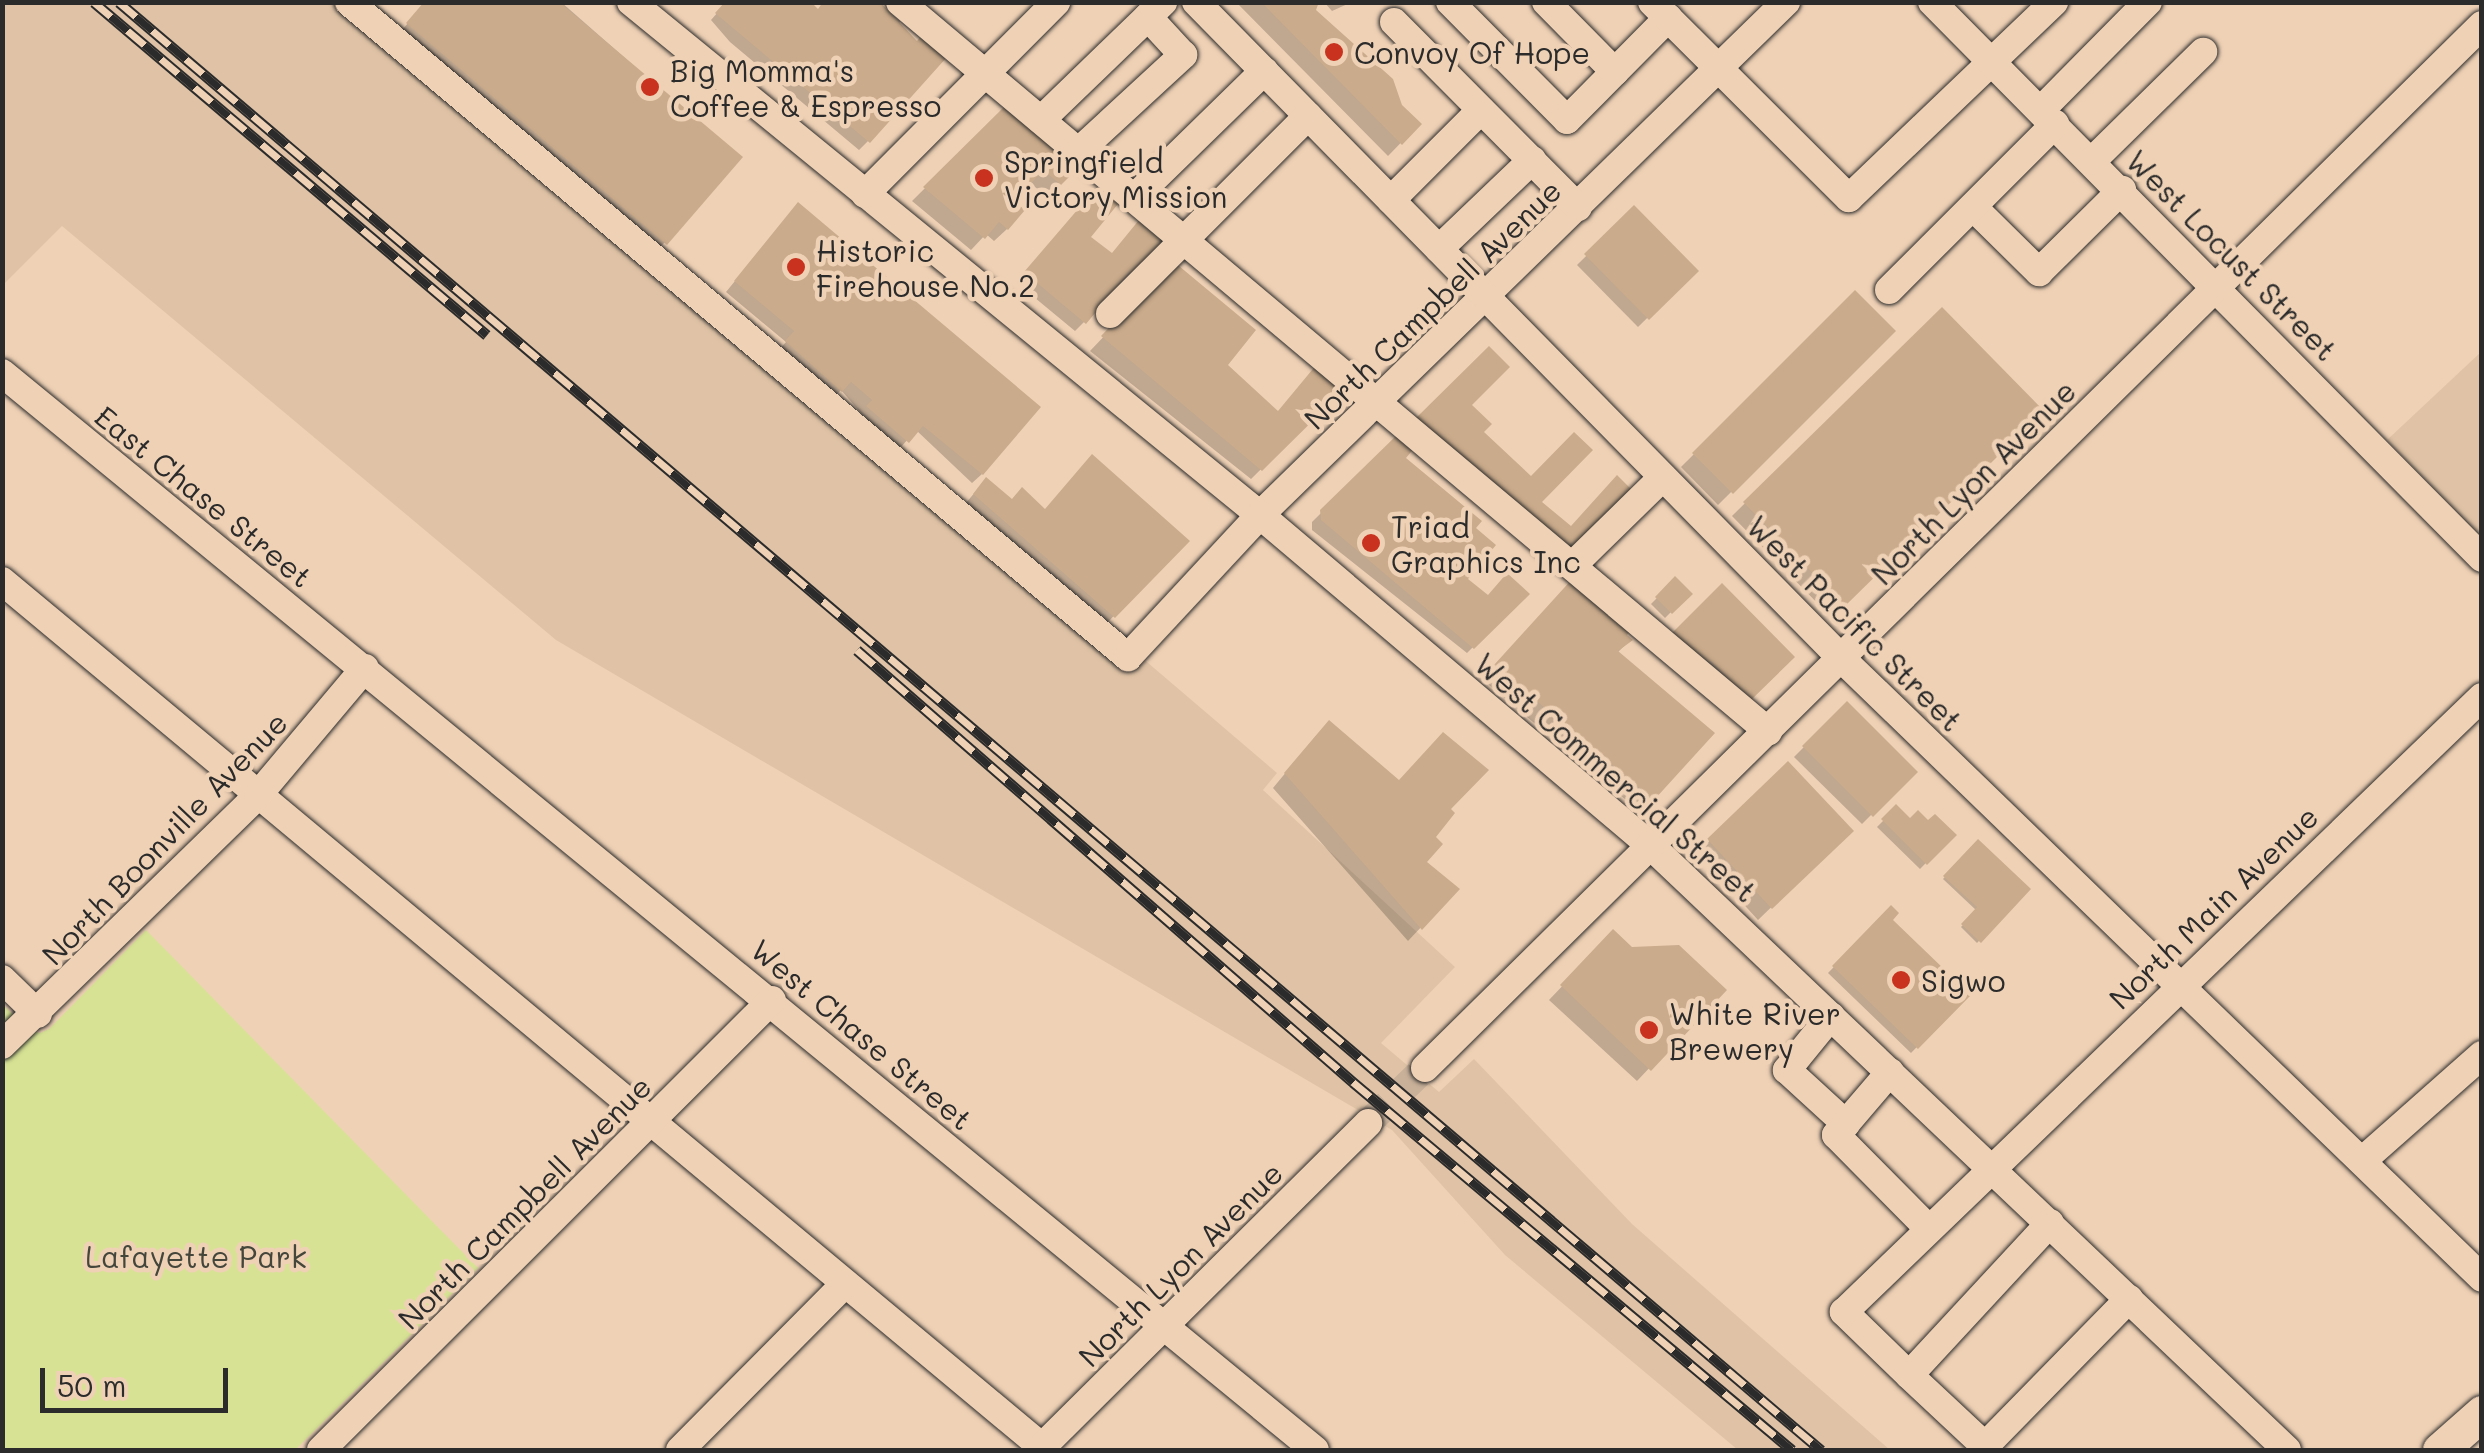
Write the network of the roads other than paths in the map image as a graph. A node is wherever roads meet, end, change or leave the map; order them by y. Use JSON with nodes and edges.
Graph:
{"nodes":[{"id":1,"x":350,"y":2,"type":"edge"},
{"id":2,"x":631,"y":2,"type":"edge"},
{"id":3,"x":900,"y":2,"type":"edge"},
{"id":4,"x":1196,"y":2,"type":"edge"},
{"id":5,"x":1450,"y":2,"type":"edge"},
{"id":6,"x":1546,"y":2,"type":"edge"},
{"id":7,"x":1786,"y":2,"type":"edge"},
{"id":8,"x":1932,"y":2,"type":"edge"},
{"id":9,"x":2054,"y":2,"type":"edge"},
{"id":10,"x":2148,"y":2,"type":"edge"},
{"id":11,"x":1046,"y":6,"type":"edge"},
{"id":12,"x":1155,"y":10,"type":"edge"},
{"id":13,"x":1660,"y":10,"type":"edge"},
{"id":14,"x":1394,"y":22,"type":"dead end"},
{"id":15,"x":2482,"y":25,"type":"edge"},
{"id":16,"x":2202,"y":52,"type":"dead end"},
{"id":17,"x":1994,"y":64,"type":"junction"},
{"id":18,"x":1719,"y":68,"type":"junction"},
{"id":19,"x":1264,"y":71,"type":"junction"},
{"id":20,"x":1615,"y":72,"type":"junction"},
{"id":21,"x":986,"y":73,"type":"junction"},
{"id":22,"x":1481,"y":110,"type":"junction"},
{"id":23,"x":1308,"y":116,"type":"junction"},
{"id":24,"x":2048,"y":117,"type":"junction"},
{"id":25,"x":1041,"y":120,"type":"junction"},
{"id":26,"x":1080,"y":152,"type":"junction"},
{"id":27,"x":1532,"y":160,"type":"junction"},
{"id":28,"x":2092,"y":161,"type":"junction"},
{"id":29,"x":2122,"y":190,"type":"junction"},
{"id":30,"x":865,"y":194,"type":"junction"},
{"id":31,"x":1134,"y":198,"type":"junction"},
{"id":32,"x":1391,"y":200,"type":"junction"},
{"id":33,"x":1578,"y":206,"type":"junction"},
{"id":34,"x":1973,"y":207,"type":"junction"},
{"id":35,"x":1182,"y":238,"type":"junction"},
{"id":36,"x":1439,"y":249,"type":"junction"},
{"id":37,"x":2216,"y":283,"type":"junction"},
{"id":38,"x":1889,"y":290,"type":"dead end"},
{"id":39,"x":1487,"y":297,"type":"junction"},
{"id":40,"x":1110,"y":314,"type":"dead end"},
{"id":41,"x":2,"y":373,"type":"edge"},
{"id":42,"x":1378,"y":402,"type":"junction"},
{"id":43,"x":1663,"y":477,"type":"junction"},
{"id":44,"x":1260,"y":515,"type":"junction"},
{"id":45,"x":2482,"y":558,"type":"edge"},
{"id":46,"x":1572,"y":566,"type":"junction"},
{"id":47,"x":2,"y":581,"type":"edge"},
{"id":48,"x":1842,"y":659,"type":"junction"},
{"id":49,"x":365,"y":668,"type":"junction"},
{"id":50,"x":2482,"y":697,"type":"edge"},
{"id":51,"x":1768,"y":731,"type":"junction"},
{"id":52,"x":258,"y":796,"type":"junction"},
{"id":53,"x":1651,"y":846,"type":"junction"},
{"id":54,"x":2,"y":979,"type":"edge"},
{"id":55,"x":2180,"y":982,"type":"junction"},
{"id":56,"x":772,"y":1000,"type":"junction"},
{"id":57,"x":38,"y":1014,"type":"junction"},
{"id":58,"x":1831,"y":1016,"type":"junction"},
{"id":59,"x":2,"y":1045,"type":"edge"},
{"id":60,"x":2482,"y":1055,"type":"edge"},
{"id":61,"x":1425,"y":1068,"type":"tunnel mouth"},
{"id":62,"x":1890,"y":1072,"type":"junction"},
{"id":63,"x":650,"y":1122,"type":"junction"},
{"id":64,"x":1368,"y":1123,"type":"tunnel mouth"},
{"id":65,"x":1846,"y":1124,"type":"junction"},
{"id":66,"x":2362,"y":1161,"type":"junction"},
{"id":67,"x":1992,"y":1168,"type":"junction"},
{"id":68,"x":2050,"y":1223,"type":"junction"},
{"id":69,"x":1929,"y":1228,"type":"junction"},
{"id":70,"x":2482,"y":1278,"type":"edge"},
{"id":71,"x":845,"y":1284,"type":"junction"},
{"id":72,"x":2129,"y":1299,"type":"junction"},
{"id":73,"x":1162,"y":1328,"type":"junction"},
{"id":74,"x":1910,"y":1375,"type":"junction"},
{"id":75,"x":2482,"y":1413,"type":"edge"},
{"id":76,"x":1040,"y":1449,"type":"edge"},
{"id":77,"x":321,"y":1450,"type":"edge"},
{"id":78,"x":680,"y":1450,"type":"edge"},
{"id":79,"x":1315,"y":1450,"type":"edge"},
{"id":80,"x":2287,"y":1450,"type":"edge"},
{"id":81,"x":2440,"y":1450,"type":"edge"}],
"edges":[{"from":1,"to":44,"type":"street","name":"North Campbell Avenue"},
{"from":2,"to":30,"type":"street","name":"West Commercial Street"},
{"from":3,"to":21,"type":"street"},
{"from":4,"to":19,"type":"street","name":"West Pacific Street"},
{"from":5,"to":20,"type":"street"},
{"from":6,"to":20,"type":"street"},
{"from":7,"to":18,"type":"street","name":"North Campbell Avenue"},
{"from":8,"to":17,"type":"street","name":"West Locust Street"},
{"from":9,"to":17,"type":"street"},
{"from":10,"to":24,"type":"street"},
{"from":11,"to":21,"type":"street"},
{"from":12,"to":25,"type":"street"},
{"from":12,"to":26,"type":"street"},
{"from":13,"to":18,"type":"street"},
{"from":13,"to":20,"type":"street"},
{"from":14,"to":22,"type":"street"},
{"from":15,"to":37,"type":"street","name":"North Lyon Avenue"},
{"from":16,"to":28,"type":"street"},
{"from":17,"to":18,"type":"street"},
{"from":17,"to":24,"type":"street","name":"West Locust Street"},
{"from":18,"to":33,"type":"street","name":"North Campbell Avenue"},
{"from":19,"to":23,"type":"street","name":"West Pacific Street"},
{"from":19,"to":31,"type":"street"},
{"from":21,"to":25,"type":"street"},
{"from":21,"to":30,"type":"street"},
{"from":22,"to":27,"type":"street"},
{"from":22,"to":32,"type":"street"},
{"from":23,"to":32,"type":"street","name":"West Pacific Street"},
{"from":23,"to":35,"type":"street"},
{"from":24,"to":28,"type":"street","name":"West Locust Street"},
{"from":24,"to":34,"type":"street"},
{"from":25,"to":26,"type":"street"},
{"from":26,"to":31,"type":"street"},
{"from":27,"to":33,"type":"street"},
{"from":27,"to":36,"type":"street"},
{"from":28,"to":29,"type":"street","name":"West Locust Street"},
{"from":29,"to":34,"type":"street"},
{"from":29,"to":37,"type":"street","name":"West Locust Street"},
{"from":30,"to":44,"type":"street","name":"West Commercial Street"},
{"from":31,"to":35,"type":"street"},
{"from":32,"to":36,"type":"street","name":"West Pacific Street"},
{"from":33,"to":39,"type":"street","name":"North Campbell Avenue"},
{"from":34,"to":38,"type":"street"},
{"from":35,"to":40,"type":"street"},
{"from":35,"to":42,"type":"street"},
{"from":36,"to":39,"type":"street","name":"West Pacific Street"},
{"from":37,"to":45,"type":"street","name":"West Locust Street"},
{"from":37,"to":48,"type":"street","name":"North Lyon Avenue"},
{"from":39,"to":42,"type":"street","name":"North Campbell Avenue"},
{"from":39,"to":43,"type":"street","name":"West Pacific Street"},
{"from":41,"to":49,"type":"street","name":"East Chase Street"},
{"from":42,"to":44,"type":"street","name":"North Campbell Avenue"},
{"from":42,"to":46,"type":"street"},
{"from":43,"to":46,"type":"street"},
{"from":43,"to":48,"type":"street","name":"West Pacific Street"},
{"from":44,"to":53,"type":"street","name":"West Commercial Street"},
{"from":46,"to":51,"type":"street"},
{"from":47,"to":52,"type":"street"},
{"from":48,"to":51,"type":"street","name":"North Lyon Avenue"},
{"from":48,"to":55,"type":"street","name":"West Pacific Street"},
{"from":49,"to":52,"type":"street","name":"North Boonville Avenue"},
{"from":49,"to":56,"type":"street","name":"West Chase Street"},
{"from":50,"to":55,"type":"street","name":"North Main Avenue"},
{"from":51,"to":53,"type":"street","name":"North Lyon Avenue"},
{"from":52,"to":57,"type":"street","name":"North Boonville Avenue"},
{"from":52,"to":63,"type":"street"},
{"from":53,"to":58,"type":"street","name":"West Commercial Street"},
{"from":53,"to":61,"type":"street","name":"North Lyon Avenue"},
{"from":54,"to":57,"type":"street"},
{"from":55,"to":66,"type":"street","name":"West Pacific Street"},
{"from":55,"to":67,"type":"street","name":"North Main Avenue"},
{"from":56,"to":63,"type":"street","name":"North Campbell Avenue"},
{"from":56,"to":73,"type":"street","name":"West Chase Street"},
{"from":57,"to":59,"type":"street","name":"North Boonville Avenue"},
{"from":58,"to":62,"type":"street","name":"West Commercial Street"},
{"from":58,"to":65,"type":"street"},
{"from":60,"to":66,"type":"street"},
{"from":62,"to":65,"type":"street"},
{"from":62,"to":67,"type":"street","name":"West Commercial Street"},
{"from":63,"to":71,"type":"street"},
{"from":63,"to":77,"type":"street","name":"North Campbell Avenue"},
{"from":64,"to":73,"type":"street","name":"North Lyon Avenue"},
{"from":65,"to":69,"type":"street"},
{"from":66,"to":70,"type":"street","name":"West Pacific Street"},
{"from":67,"to":68,"type":"street","name":"West Commercial Street"},
{"from":67,"to":69,"type":"street","name":"North Main Avenue"},
{"from":68,"to":72,"type":"street","name":"West Commercial Street"},
{"from":68,"to":74,"type":"street"},
{"from":69,"to":74,"type":"street","name":"North Main Avenue"},
{"from":71,"to":76,"type":"street"},
{"from":71,"to":78,"type":"street"},
{"from":72,"to":74,"type":"street"},
{"from":72,"to":80,"type":"street","name":"West Commercial Street"},
{"from":73,"to":76,"type":"street","name":"North Lyon Avenue"},
{"from":73,"to":79,"type":"street","name":"West Chase Street"},
{"from":75,"to":81,"type":"main road"}]}
